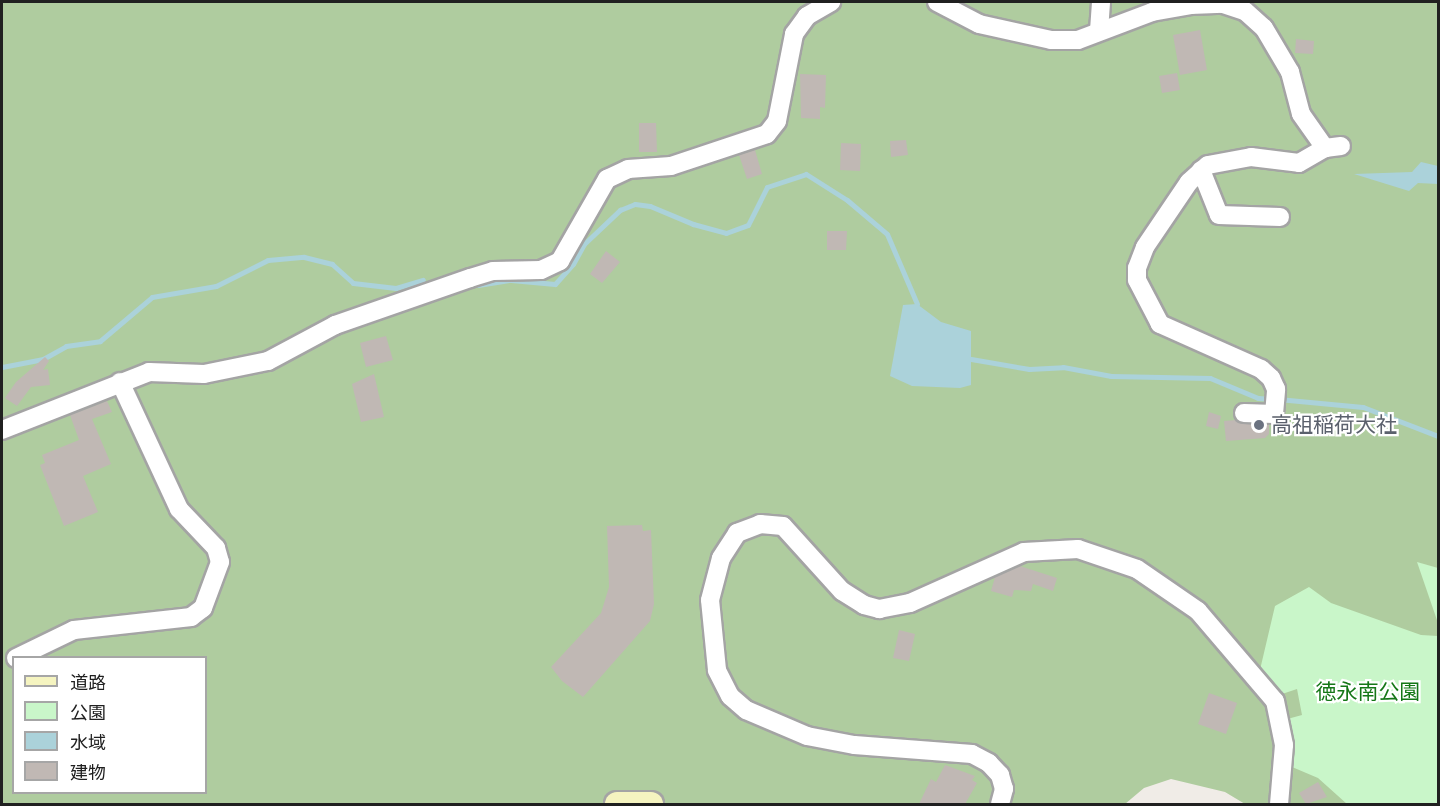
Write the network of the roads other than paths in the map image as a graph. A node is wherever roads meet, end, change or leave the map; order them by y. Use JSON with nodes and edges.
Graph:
{"nodes":[{"id":1,"x":831,"y":2,"type":"edge"},
{"id":2,"x":937,"y":2,"type":"edge"},
{"id":3,"x":1101,"y":2,"type":"edge"},
{"id":4,"x":1099,"y":31,"type":"junction"},
{"id":5,"x":1200,"y":170,"type":"junction"},
{"id":6,"x":1280,"y":217,"type":"dead end"},
{"id":7,"x":120,"y":382,"type":"junction"},
{"id":8,"x":1244,"y":413,"type":"dead end"},
{"id":9,"x":2,"y":430,"type":"edge"},
{"id":10,"x":19,"y":656,"type":"edge"},
{"id":11,"x":617,"y":804,"type":"edge"},
{"id":12,"x":651,"y":804,"type":"edge"},
{"id":13,"x":1000,"y":804,"type":"edge"},
{"id":14,"x":1279,"y":804,"type":"edge"}],
"edges":[{"from":1,"to":7,"type":"street"},
{"from":2,"to":4,"type":"street"},
{"from":3,"to":4,"type":"street"},
{"from":4,"to":5,"type":"street"},
{"from":5,"to":6,"type":"street"},
{"from":5,"to":8,"type":"street"},
{"from":7,"to":9,"type":"street"},
{"from":7,"to":10,"type":"street"},
{"from":11,"to":12,"type":"street"},
{"from":13,"to":14,"type":"street"}]}
